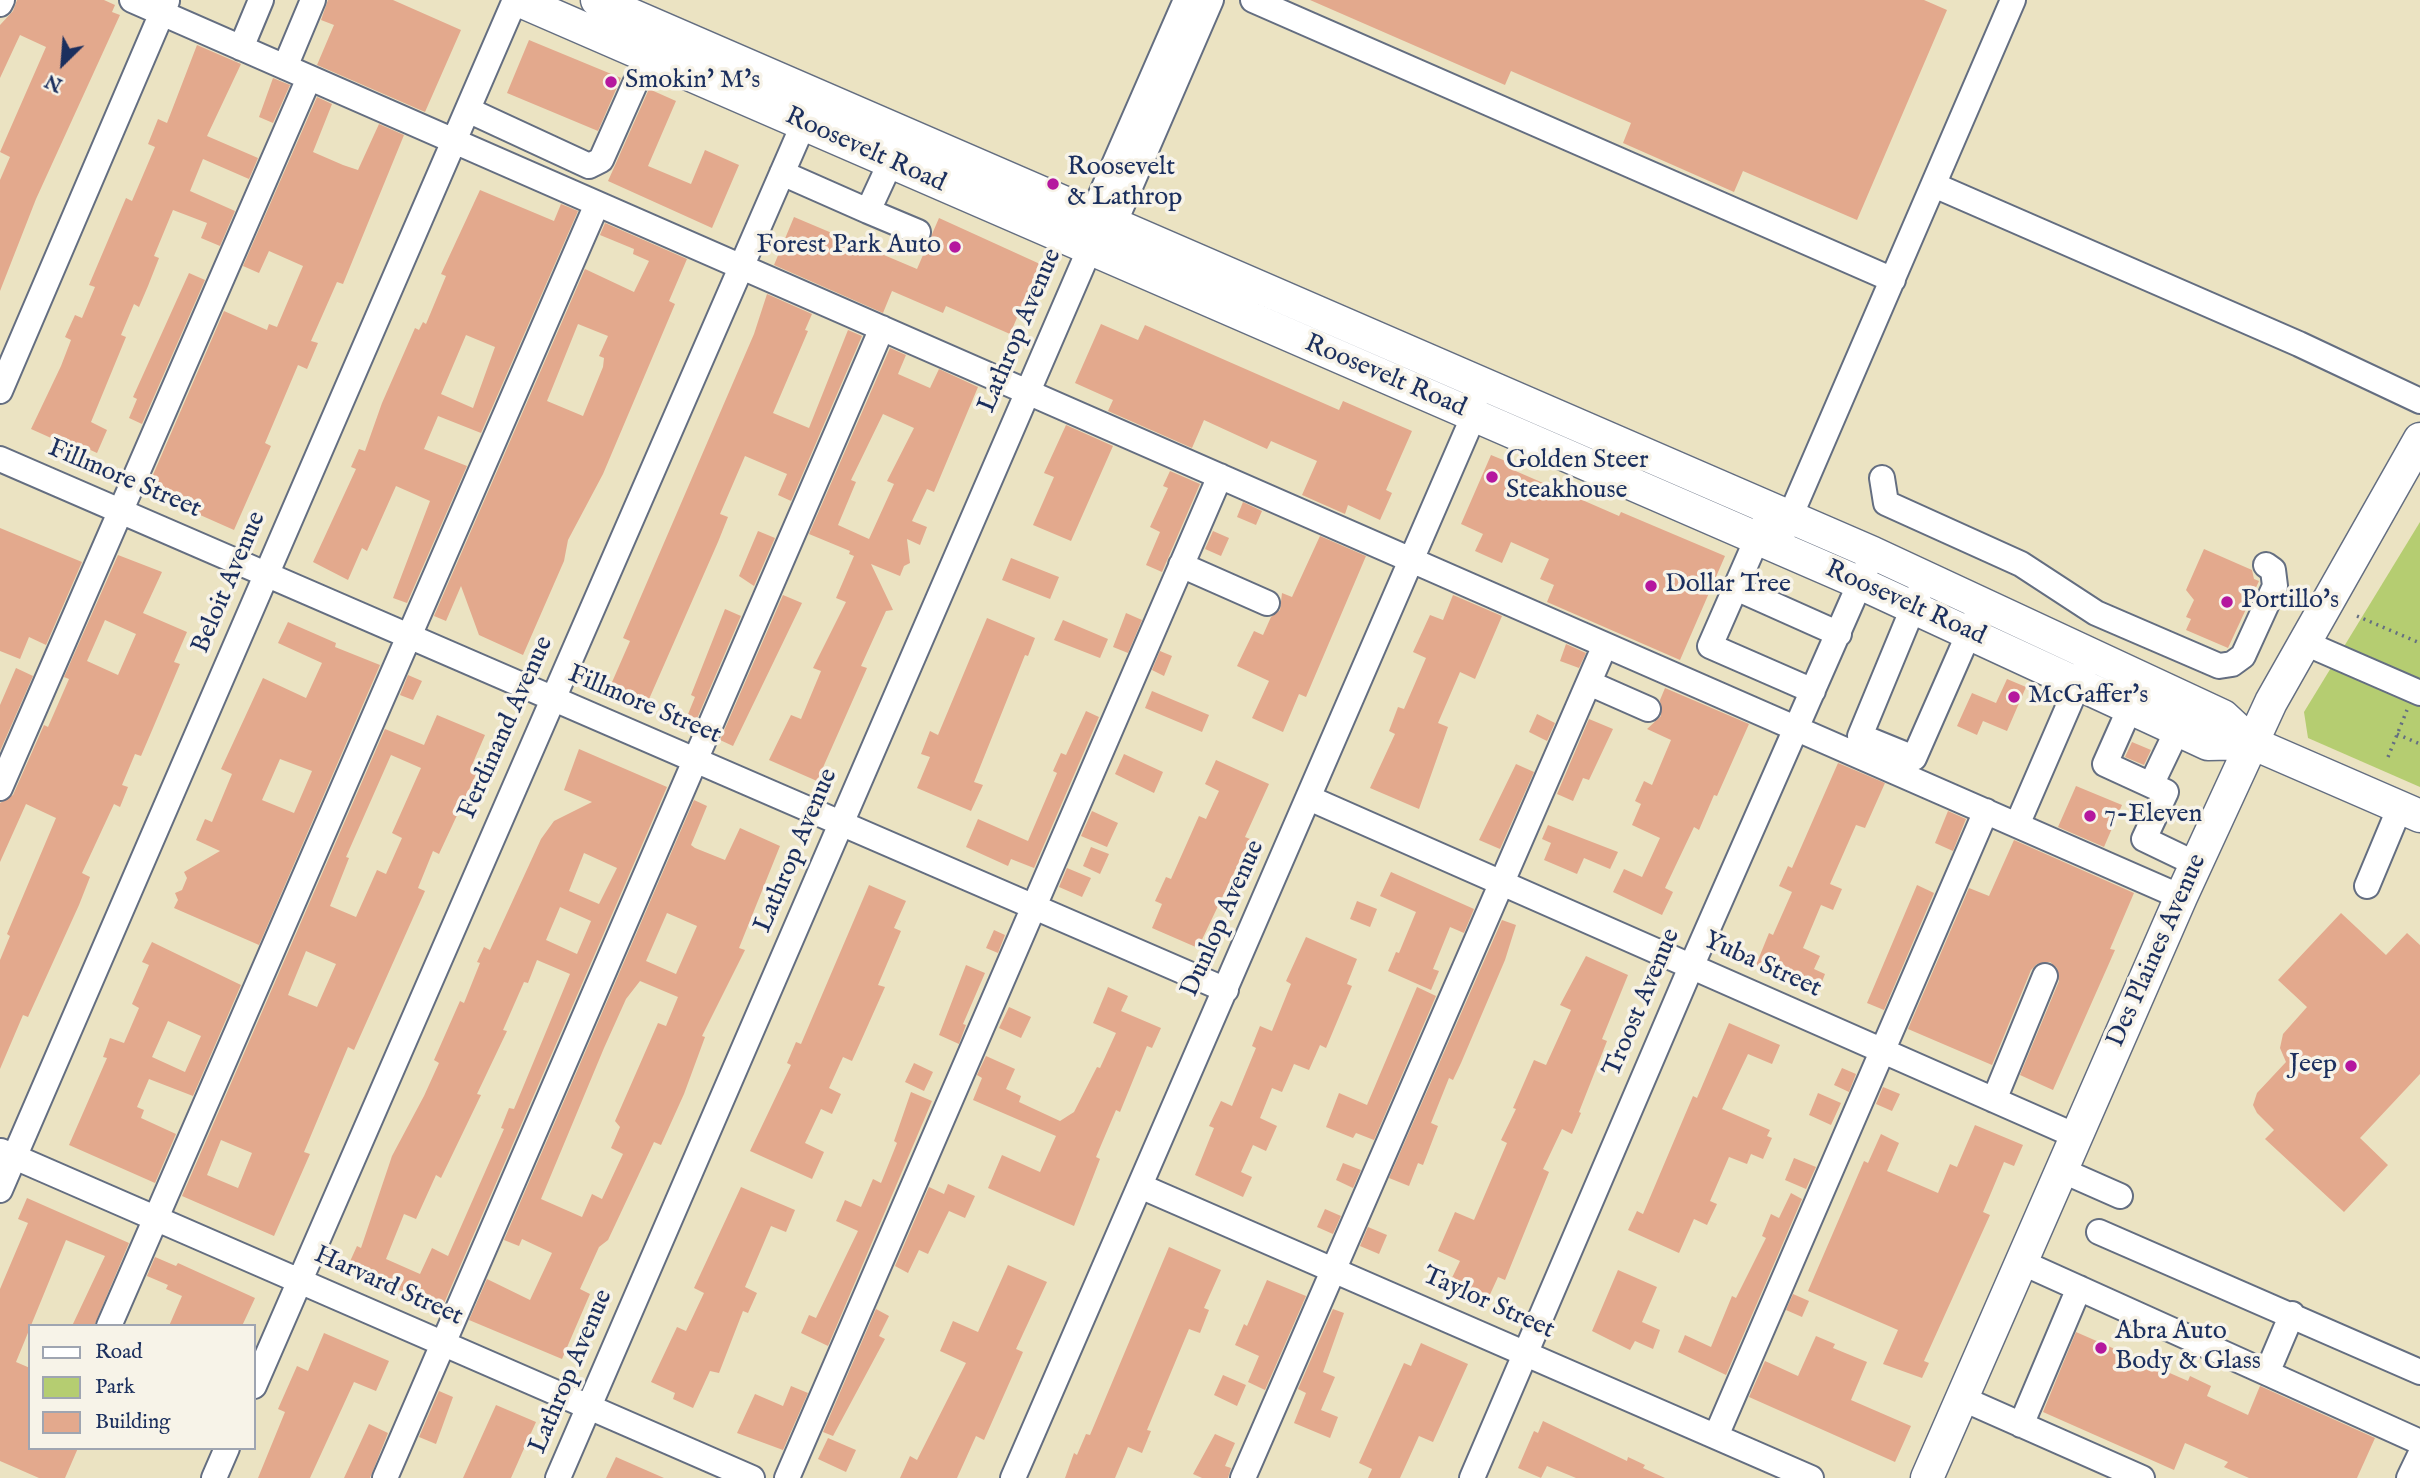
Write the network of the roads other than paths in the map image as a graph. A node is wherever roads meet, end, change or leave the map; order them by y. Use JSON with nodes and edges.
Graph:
{"nodes":[{"id":1,"x":132,"y":0,"type":"edge"},
{"id":2,"x":261,"y":0,"type":"edge"},
{"id":3,"x":313,"y":0,"type":"edge"},
{"id":4,"x":517,"y":0,"type":"edge"},
{"id":5,"x":597,"y":0,"type":"edge"},
{"id":6,"x":1186,"y":0,"type":"edge"},
{"id":7,"x":1212,"y":0,"type":"edge"},
{"id":8,"x":1253,"y":0,"type":"edge"},
{"id":9,"x":2013,"y":0,"type":"edge"},
{"id":10,"x":164,"y":7,"type":"edge"},
{"id":11,"x":660,"y":27,"type":"junction"},
{"id":12,"x":241,"y":48,"type":"junction"},
{"id":13,"x":648,"y":56,"type":"junction"},
{"id":14,"x":285,"y":67,"type":"junction"},
{"id":15,"x":309,"y":78,"type":"junction"},
{"id":16,"x":816,"y":95,"type":"junction"},
{"id":17,"x":468,"y":110,"type":"junction"},
{"id":18,"x":804,"y":124,"type":"junction"},
{"id":19,"x":904,"y":133,"type":"junction"},
{"id":20,"x":454,"y":141,"type":"junction"},
{"id":21,"x":891,"y":162,"type":"junction"},
{"id":22,"x":782,"y":173,"type":"junction"},
{"id":23,"x":1934,"y":185,"type":"junction"},
{"id":24,"x":597,"y":204,"type":"junction"},
{"id":25,"x":868,"y":211,"type":"junction"},
{"id":26,"x":1103,"y":219,"type":"junction"},
{"id":27,"x":918,"y":232,"type":"dead end"},
{"id":28,"x":1090,"y":248,"type":"junction"},
{"id":29,"x":741,"y":267,"type":"junction"},
{"id":30,"x":1893,"y":280,"type":"junction"},
{"id":31,"x":882,"y":328,"type":"junction"},
{"id":32,"x":1476,"y":381,"type":"junction"},
{"id":33,"x":0,"y":391,"type":"edge"},
{"id":34,"x":1027,"y":392,"type":"junction"},
{"id":35,"x":2420,"y":401,"type":"edge"},
{"id":36,"x":1474,"y":415,"type":"junction"},
{"id":37,"x":2420,"y":439,"type":"edge"},
{"id":38,"x":0,"y":459,"type":"edge"},
{"id":39,"x":1220,"y":476,"type":"junction"},
{"id":40,"x":1882,"y":478,"type":"dead end"},
{"id":41,"x":121,"y":511,"type":"junction"},
{"id":42,"x":1780,"y":513,"type":"junction"},
{"id":43,"x":1767,"y":543,"type":"junction"},
{"id":44,"x":1873,"y":553,"type":"junction"},
{"id":45,"x":1413,"y":561,"type":"junction"},
{"id":46,"x":1181,"y":565,"type":"junction"},
{"id":47,"x":2266,"y":565,"type":"dead end"},
{"id":48,"x":267,"y":575,"type":"junction"},
{"id":49,"x":1926,"y":578,"type":"junction"},
{"id":50,"x":1860,"y":583,"type":"junction"},
{"id":51,"x":1736,"y":588,"type":"junction"},
{"id":52,"x":1267,"y":603,"type":"dead end"},
{"id":53,"x":1982,"y":604,"type":"junction"},
{"id":54,"x":1913,"y":608,"type":"junction"},
{"id":55,"x":1969,"y":633,"type":"junction"},
{"id":56,"x":1839,"y":634,"type":"junction"},
{"id":57,"x":409,"y":636,"type":"junction"},
{"id":58,"x":2305,"y":643,"type":"junction"},
{"id":59,"x":1605,"y":645,"type":"junction"},
{"id":60,"x":2091,"y":654,"type":"junction"},
{"id":61,"x":2143,"y":679,"type":"junction"},
{"id":62,"x":1589,"y":683,"type":"junction"},
{"id":63,"x":2078,"y":684,"type":"junction"},
{"id":64,"x":1813,"y":691,"type":"junction"},
{"id":65,"x":2418,"y":692,"type":"edge"},
{"id":66,"x":552,"y":698,"type":"junction"},
{"id":67,"x":2191,"y":701,"type":"junction"},
{"id":68,"x":2130,"y":708,"type":"junction"},
{"id":69,"x":1648,"y":709,"type":"dead end"},
{"id":70,"x":1796,"y":728,"type":"junction"},
{"id":71,"x":2177,"y":730,"type":"junction"},
{"id":72,"x":2252,"y":743,"type":"junction"},
{"id":73,"x":696,"y":761,"type":"junction"},
{"id":74,"x":2151,"y":785,"type":"junction"},
{"id":75,"x":0,"y":788,"type":"edge"},
{"id":76,"x":1309,"y":799,"type":"junction"},
{"id":77,"x":1986,"y":811,"type":"junction"},
{"id":78,"x":2410,"y":812,"type":"edge"},
{"id":79,"x":841,"y":823,"type":"junction"},
{"id":80,"x":2017,"y":825,"type":"junction"},
{"id":81,"x":2196,"y":864,"type":"junction"},
{"id":82,"x":1502,"y":884,"type":"junction"},
{"id":83,"x":2368,"y":886,"type":"dead end"},
{"id":84,"x":2181,"y":897,"type":"junction"},
{"id":85,"x":1034,"y":907,"type":"junction"},
{"id":86,"x":1691,"y":967,"type":"junction"},
{"id":87,"x":2045,"y":976,"type":"dead end"},
{"id":88,"x":1226,"y":990,"type":"junction"},
{"id":89,"x":1883,"y":1051,"type":"junction"},
{"id":90,"x":1994,"y":1100,"type":"junction"},
{"id":91,"x":2076,"y":1136,"type":"junction"},
{"id":92,"x":7,"y":1154,"type":"edge"},
{"id":93,"x":2061,"y":1170,"type":"junction"},
{"id":94,"x":1140,"y":1186,"type":"junction"},
{"id":95,"x":0,"y":1190,"type":"edge"},
{"id":96,"x":2120,"y":1196,"type":"dead end"},
{"id":97,"x":156,"y":1218,"type":"junction"},
{"id":98,"x":2099,"y":1232,"type":"dead end"},
{"id":99,"x":2021,"y":1262,"type":"junction"},
{"id":100,"x":1334,"y":1269,"type":"junction"},
{"id":101,"x":299,"y":1281,"type":"junction"},
{"id":102,"x":2079,"y":1288,"type":"junction"},
{"id":103,"x":2292,"y":1314,"type":"junction"},
{"id":104,"x":110,"y":1324,"type":"edge"},
{"id":105,"x":443,"y":1343,"type":"junction"},
{"id":106,"x":1526,"y":1354,"type":"junction"},
{"id":107,"x":2420,"y":1372,"type":"edge"},
{"id":108,"x":2267,"y":1373,"type":"junction"},
{"id":109,"x":256,"y":1381,"type":"edge"},
{"id":110,"x":1961,"y":1398,"type":"junction"},
{"id":111,"x":589,"y":1407,"type":"junction"},
{"id":112,"x":2021,"y":1425,"type":"junction"},
{"id":113,"x":1716,"y":1436,"type":"junction"},
{"id":114,"x":2420,"y":1442,"type":"edge"},
{"id":115,"x":225,"y":1450,"type":"edge"},
{"id":116,"x":2420,"y":1454,"type":"edge"},
{"id":117,"x":214,"y":1478,"type":"edge"},
{"id":118,"x":385,"y":1478,"type":"edge"},
{"id":119,"x":558,"y":1478,"type":"edge"},
{"id":120,"x":752,"y":1478,"type":"edge"},
{"id":121,"x":787,"y":1478,"type":"edge"},
{"id":122,"x":1013,"y":1478,"type":"edge"},
{"id":123,"x":1243,"y":1478,"type":"edge"},
{"id":124,"x":1472,"y":1478,"type":"edge"},
{"id":125,"x":1811,"y":1478,"type":"edge"},
{"id":126,"x":1927,"y":1478,"type":"edge"},
{"id":127,"x":2142,"y":1478,"type":"edge"},
{"id":128,"x":2409,"y":1478,"type":"edge"}],
"edges":[{"from":1,"to":10,"type":"street"},
{"from":2,"to":12,"type":"street"},
{"from":3,"to":14,"type":"street"},
{"from":4,"to":13,"type":"main road","name":"Roosevelt Road"},
{"from":4,"to":17,"type":"street","name":"Beloit Avenue"},
{"from":5,"to":11,"type":"main road","name":"Roosevelt Road"},
{"from":6,"to":26,"type":"street"},
{"from":7,"to":26,"type":"street"},
{"from":8,"to":30,"type":"street"},
{"from":9,"to":23,"type":"street"},
{"from":10,"to":12,"type":"street"},
{"from":10,"to":33,"type":"street"},
{"from":11,"to":13,"type":"street"},
{"from":11,"to":16,"type":"main road","name":"Roosevelt Road"},
{"from":12,"to":14,"type":"street"},
{"from":13,"to":17,"type":"street"},
{"from":13,"to":18,"type":"main road","name":"Roosevelt Road"},
{"from":14,"to":15,"type":"street"},
{"from":15,"to":20,"type":"street"},
{"from":15,"to":41,"type":"street"},
{"from":16,"to":18,"type":"street","name":"Ferdinand Avenue"},
{"from":16,"to":19,"type":"main road","name":"Roosevelt Road"},
{"from":17,"to":20,"type":"street","name":"Beloit Avenue"},
{"from":18,"to":21,"type":"main road","name":"Roosevelt Road"},
{"from":18,"to":22,"type":"street","name":"Ferdinand Avenue"},
{"from":19,"to":21,"type":"street"},
{"from":19,"to":26,"type":"main road","name":"Roosevelt Road"},
{"from":20,"to":24,"type":"street"},
{"from":20,"to":48,"type":"street","name":"Beloit Avenue"},
{"from":21,"to":25,"type":"street"},
{"from":21,"to":28,"type":"main road","name":"Roosevelt Road"},
{"from":22,"to":25,"type":"street"},
{"from":22,"to":29,"type":"street","name":"Ferdinand Avenue"},
{"from":23,"to":30,"type":"street"},
{"from":23,"to":35,"type":"street"},
{"from":24,"to":29,"type":"street"},
{"from":24,"to":57,"type":"street"},
{"from":25,"to":27,"type":"street"},
{"from":26,"to":28,"type":"street"},
{"from":26,"to":32,"type":"main road","name":"Roosevelt Road"},
{"from":28,"to":34,"type":"street","name":"Lathrop Avenue"},
{"from":28,"to":36,"type":"main road","name":"Roosevelt Road"},
{"from":29,"to":31,"type":"street"},
{"from":29,"to":66,"type":"street","name":"Ferdinand Avenue"},
{"from":30,"to":42,"type":"street"},
{"from":31,"to":34,"type":"street"},
{"from":31,"to":73,"type":"street"},
{"from":32,"to":36,"type":"street","name":"Dunlop Avenue"},
{"from":32,"to":42,"type":"main road","name":"Roosevelt Road"},
{"from":34,"to":39,"type":"street"},
{"from":34,"to":79,"type":"street","name":"Lathrop Avenue"},
{"from":36,"to":43,"type":"main road","name":"Roosevelt Road"},
{"from":36,"to":45,"type":"street","name":"Dunlop Avenue"},
{"from":37,"to":58,"type":"main road","name":"Des Plaines Avenue"},
{"from":38,"to":41,"type":"street","name":"Fillmore Street"},
{"from":39,"to":45,"type":"street"},
{"from":39,"to":46,"type":"street"},
{"from":40,"to":47,"type":"street"},
{"from":41,"to":48,"type":"street","name":"Fillmore Street"},
{"from":41,"to":75,"type":"street"},
{"from":42,"to":43,"type":"street"},
{"from":42,"to":44,"type":"main road","name":"Roosevelt Road"},
{"from":43,"to":50,"type":"main road","name":"Roosevelt Road"},
{"from":43,"to":51,"type":"street"},
{"from":44,"to":49,"type":"main road","name":"Roosevelt Road"},
{"from":44,"to":50,"type":"street","name":"Troost Avenue"},
{"from":45,"to":59,"type":"street"},
{"from":45,"to":76,"type":"street","name":"Dunlop Avenue"},
{"from":46,"to":52,"type":"street"},
{"from":46,"to":85,"type":"street"},
{"from":48,"to":57,"type":"street","name":"Fillmore Street"},
{"from":48,"to":92,"type":"street","name":"Beloit Avenue"},
{"from":49,"to":53,"type":"main road","name":"Roosevelt Road"},
{"from":49,"to":54,"type":"street"},
{"from":50,"to":54,"type":"main road","name":"Roosevelt Road"},
{"from":50,"to":56,"type":"street","name":"Troost Avenue"},
{"from":51,"to":56,"type":"street"},
{"from":51,"to":64,"type":"street"},
{"from":53,"to":55,"type":"street"},
{"from":53,"to":60,"type":"main road","name":"Roosevelt Road"},
{"from":54,"to":55,"type":"main road","name":"Roosevelt Road"},
{"from":54,"to":55,"type":"street"},
{"from":55,"to":63,"type":"main road","name":"Roosevelt Road"},
{"from":56,"to":64,"type":"street","name":"Troost Avenue"},
{"from":57,"to":66,"type":"street","name":"Fillmore Street"},
{"from":57,"to":97,"type":"street"},
{"from":58,"to":65,"type":"street"},
{"from":58,"to":72,"type":"main road","name":"Des Plaines Avenue"},
{"from":59,"to":62,"type":"street"},
{"from":59,"to":70,"type":"street"},
{"from":60,"to":61,"type":"main road","name":"Roosevelt Road"},
{"from":60,"to":63,"type":"street"},
{"from":61,"to":67,"type":"main road","name":"Roosevelt Road"},
{"from":61,"to":68,"type":"street"},
{"from":62,"to":69,"type":"street"},
{"from":62,"to":82,"type":"street"},
{"from":63,"to":68,"type":"main road","name":"Roosevelt Road"},
{"from":63,"to":80,"type":"street"},
{"from":64,"to":70,"type":"street","name":"Troost Avenue"},
{"from":66,"to":73,"type":"street","name":"Fillmore Street"},
{"from":66,"to":101,"type":"street","name":"Ferdinand Avenue"},
{"from":67,"to":71,"type":"street"},
{"from":67,"to":72,"type":"main road","name":"Roosevelt Road"},
{"from":68,"to":71,"type":"main road","name":"Roosevelt Road"},
{"from":68,"to":74,"type":"street"},
{"from":70,"to":77,"type":"street"},
{"from":70,"to":86,"type":"street","name":"Troost Avenue"},
{"from":71,"to":72,"type":"main road","name":"Roosevelt Road"},
{"from":71,"to":74,"type":"street"},
{"from":72,"to":78,"type":"main road","name":"Roosevelt Road"},
{"from":72,"to":81,"type":"main road","name":"Des Plaines Avenue"},
{"from":73,"to":79,"type":"street","name":"Fillmore Street"},
{"from":73,"to":105,"type":"street"},
{"from":74,"to":81,"type":"street"},
{"from":76,"to":82,"type":"street","name":"Yuba Street"},
{"from":76,"to":88,"type":"street","name":"Dunlop Avenue"},
{"from":77,"to":80,"type":"street"},
{"from":77,"to":89,"type":"street"},
{"from":78,"to":83,"type":"street"},
{"from":79,"to":85,"type":"street","name":"Fillmore Street"},
{"from":79,"to":111,"type":"street","name":"Lathrop Avenue"},
{"from":80,"to":84,"type":"street"},
{"from":81,"to":84,"type":"main road","name":"Des Plaines Avenue"},
{"from":82,"to":86,"type":"street","name":"Yuba Street"},
{"from":82,"to":100,"type":"street"},
{"from":84,"to":91,"type":"main road","name":"Des Plaines Avenue"},
{"from":85,"to":88,"type":"street","name":"Fillmore Street"},
{"from":85,"to":121,"type":"street"},
{"from":86,"to":89,"type":"street","name":"Yuba Street"},
{"from":86,"to":106,"type":"street","name":"Troost Avenue"},
{"from":87,"to":90,"type":"street"},
{"from":88,"to":94,"type":"street","name":"Dunlop Avenue"},
{"from":89,"to":90,"type":"street","name":"Yuba Street"},
{"from":89,"to":113,"type":"street"},
{"from":90,"to":91,"type":"street","name":"Yuba Street"},
{"from":91,"to":93,"type":"main road","name":"Des Plaines Avenue"},
{"from":92,"to":95,"type":"street","name":"Beloit Avenue"},
{"from":92,"to":97,"type":"street","name":"Harvard Street"},
{"from":93,"to":96,"type":"street"},
{"from":93,"to":99,"type":"main road","name":"Des Plaines Avenue"},
{"from":94,"to":100,"type":"street","name":"Taylor Street"},
{"from":94,"to":122,"type":"street","name":"Dunlop Avenue"},
{"from":97,"to":101,"type":"street","name":"Harvard Street"},
{"from":97,"to":104,"type":"street"},
{"from":98,"to":103,"type":"street"},
{"from":99,"to":102,"type":"street"},
{"from":99,"to":110,"type":"main road","name":"Des Plaines Avenue"},
{"from":100,"to":106,"type":"street","name":"Taylor Street"},
{"from":100,"to":123,"type":"street"},
{"from":101,"to":105,"type":"street","name":"Harvard Street"},
{"from":101,"to":109,"type":"street","name":"Ferdinand Avenue"},
{"from":102,"to":108,"type":"street"},
{"from":102,"to":112,"type":"street"},
{"from":103,"to":107,"type":"street"},
{"from":103,"to":108,"type":"street"},
{"from":105,"to":111,"type":"street","name":"Harvard Street"},
{"from":105,"to":118,"type":"street"},
{"from":106,"to":113,"type":"street","name":"Taylor Street"},
{"from":106,"to":124,"type":"street","name":"Troost Avenue"},
{"from":108,"to":114,"type":"street"},
{"from":110,"to":112,"type":"street"},
{"from":110,"to":126,"type":"main road","name":"Des Plaines Avenue"},
{"from":111,"to":119,"type":"street","name":"Lathrop Avenue"},
{"from":111,"to":120,"type":"street","name":"Harvard Street"},
{"from":112,"to":127,"type":"street"},
{"from":113,"to":125,"type":"street","name":"Taylor Street"},
{"from":115,"to":117,"type":"street"},
{"from":116,"to":128,"type":"street"}]}
